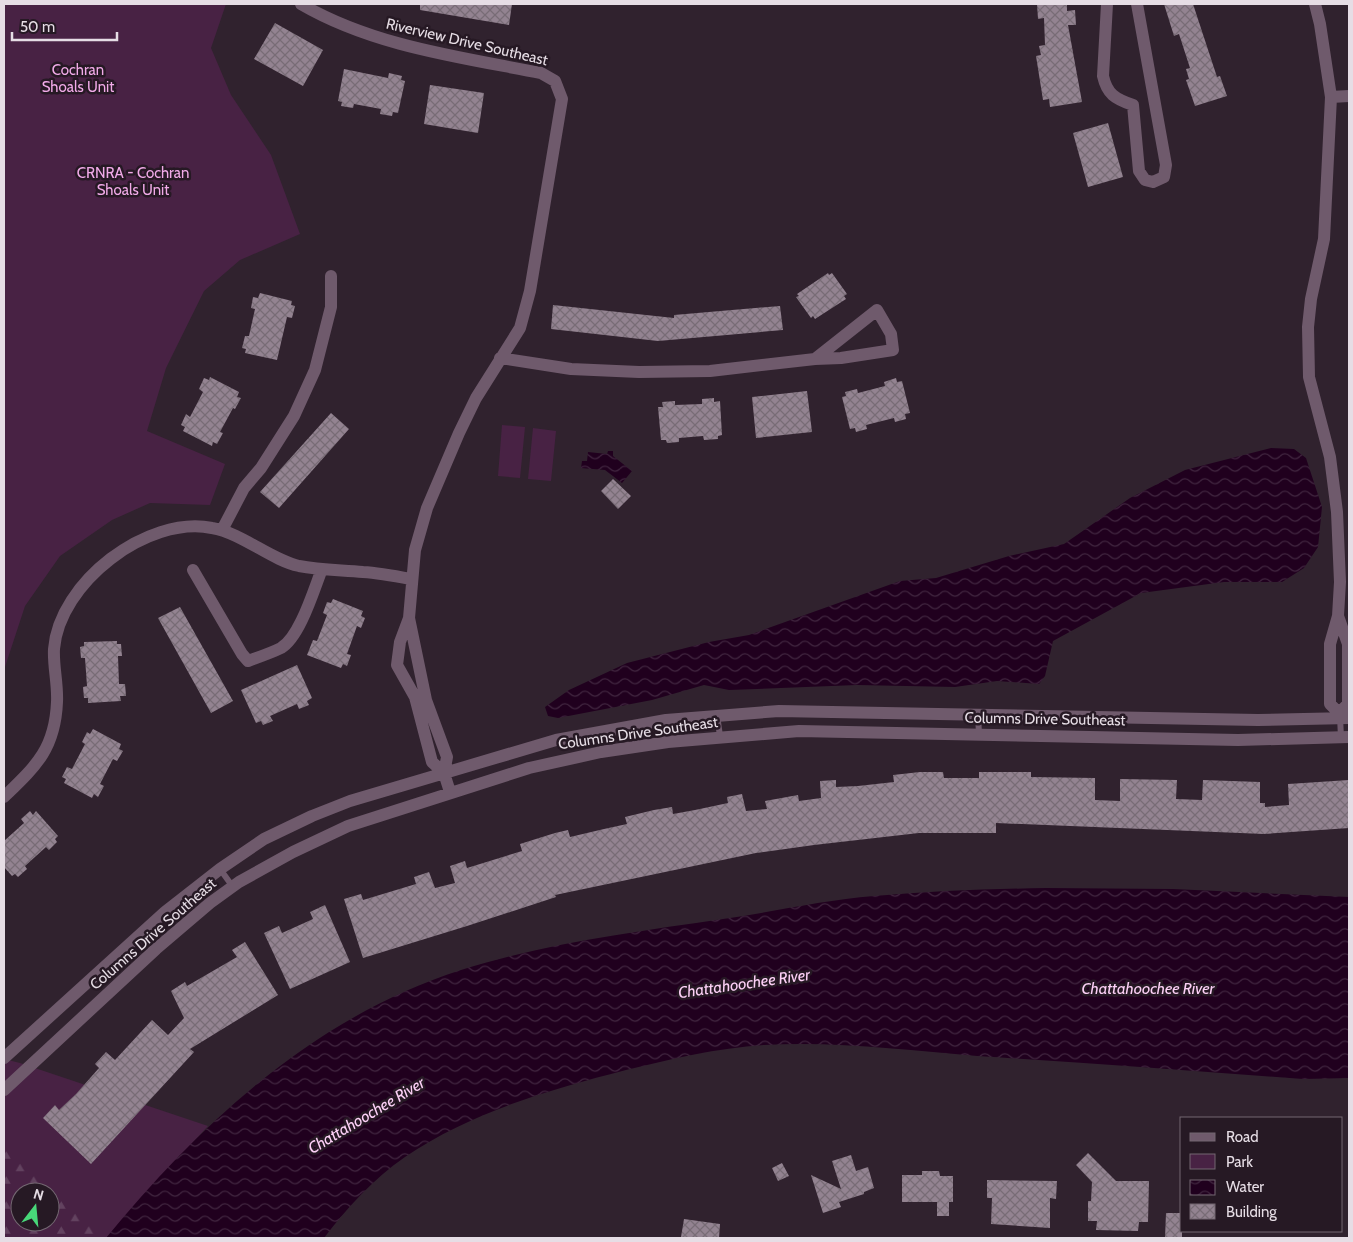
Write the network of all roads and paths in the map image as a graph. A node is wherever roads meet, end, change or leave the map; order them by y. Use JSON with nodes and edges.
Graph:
{"nodes":[{"id":1,"x":300,"y":4,"type":"edge"},
{"id":2,"x":1107,"y":4,"type":"edge"},
{"id":3,"x":1136,"y":4,"type":"edge"},
{"id":4,"x":1314,"y":4,"type":"edge"},
{"id":5,"x":1349,"y":96,"type":"edge"},
{"id":6,"x":1331,"y":97,"type":"junction"},
{"id":7,"x":331,"y":276,"type":"dead end"},
{"id":8,"x":500,"y":358,"type":"junction"},
{"id":9,"x":815,"y":359,"type":"junction"},
{"id":10,"x":222,"y":530,"type":"junction"},
{"id":11,"x":322,"y":569,"type":"junction"},
{"id":12,"x":194,"y":570,"type":"dead end"},
{"id":13,"x":412,"y":579,"type":"junction"},
{"id":14,"x":1338,"y":616,"type":"junction"},
{"id":15,"x":409,"y":618,"type":"junction"},
{"id":16,"x":421,"y":701,"type":"junction"},
{"id":17,"x":978,"y":714,"type":"junction"},
{"id":18,"x":718,"y":715,"type":"junction"},
{"id":19,"x":1343,"y":716,"type":"edge"},
{"id":20,"x":979,"y":734,"type":"junction"},
{"id":21,"x":720,"y":736,"type":"junction"},
{"id":22,"x":1345,"y":737,"type":"edge"},
{"id":23,"x":444,"y":773,"type":"junction"},
{"id":24,"x":450,"y":792,"type":"junction"},
{"id":25,"x":4,"y":797,"type":"edge"},
{"id":26,"x":220,"y":869,"type":"junction"},
{"id":27,"x":233,"y":887,"type":"junction"},
{"id":28,"x":4,"y":1058,"type":"edge"},
{"id":29,"x":4,"y":1090,"type":"edge"}],
"edges":[{"from":1,"to":8,"type":"street","name":"Riverview Drive Southeast"},
{"from":2,"to":3,"type":"street"},
{"from":4,"to":6,"type":"street"},
{"from":5,"to":6,"type":"street"},
{"from":6,"to":14,"type":"street"},
{"from":7,"to":10,"type":"street"},
{"from":8,"to":9,"type":"street"},
{"from":8,"to":13,"type":"street","name":"Riverview Drive Southeast"},
{"from":9,"to":9,"type":"street"},
{"from":10,"to":11,"type":"street"},
{"from":10,"to":25,"type":"street"},
{"from":11,"to":12,"type":"street"},
{"from":11,"to":13,"type":"street"},
{"from":13,"to":15,"type":"street","name":"Riverview Drive Southeast"},
{"from":14,"to":19,"type":"street"},
{"from":14,"to":19,"type":"street"},
{"from":15,"to":16,"type":"street","name":"Riverview Drive Southeast"},
{"from":15,"to":16,"type":"street","name":"Riverview Drive Southeast"},
{"from":16,"to":23,"type":"street","name":"Riverview Drive Southeast"},
{"from":17,"to":18,"type":"street","name":"Columns Drive Southeast"},
{"from":17,"to":19,"type":"street","name":"Columns Drive Southeast"},
{"from":17,"to":20,"type":"lane"},
{"from":18,"to":21,"type":"lane"},
{"from":18,"to":23,"type":"street","name":"Columns Drive Southeast"},
{"from":19,"to":22,"type":"lane"},
{"from":20,"to":21,"type":"street","name":"Columns Drive Southeast"},
{"from":20,"to":22,"type":"street","name":"Columns Drive Southeast"},
{"from":21,"to":24,"type":"street","name":"Columns Drive Southeast"},
{"from":23,"to":24,"type":"street","name":"Riverview Drive Southeast"},
{"from":23,"to":26,"type":"street","name":"Columns Drive Southeast"},
{"from":24,"to":27,"type":"street","name":"Columns Drive Southeast"},
{"from":26,"to":27,"type":"lane"},
{"from":26,"to":28,"type":"street","name":"Columns Drive Southeast"},
{"from":27,"to":29,"type":"street","name":"Columns Drive Southeast"}]}
